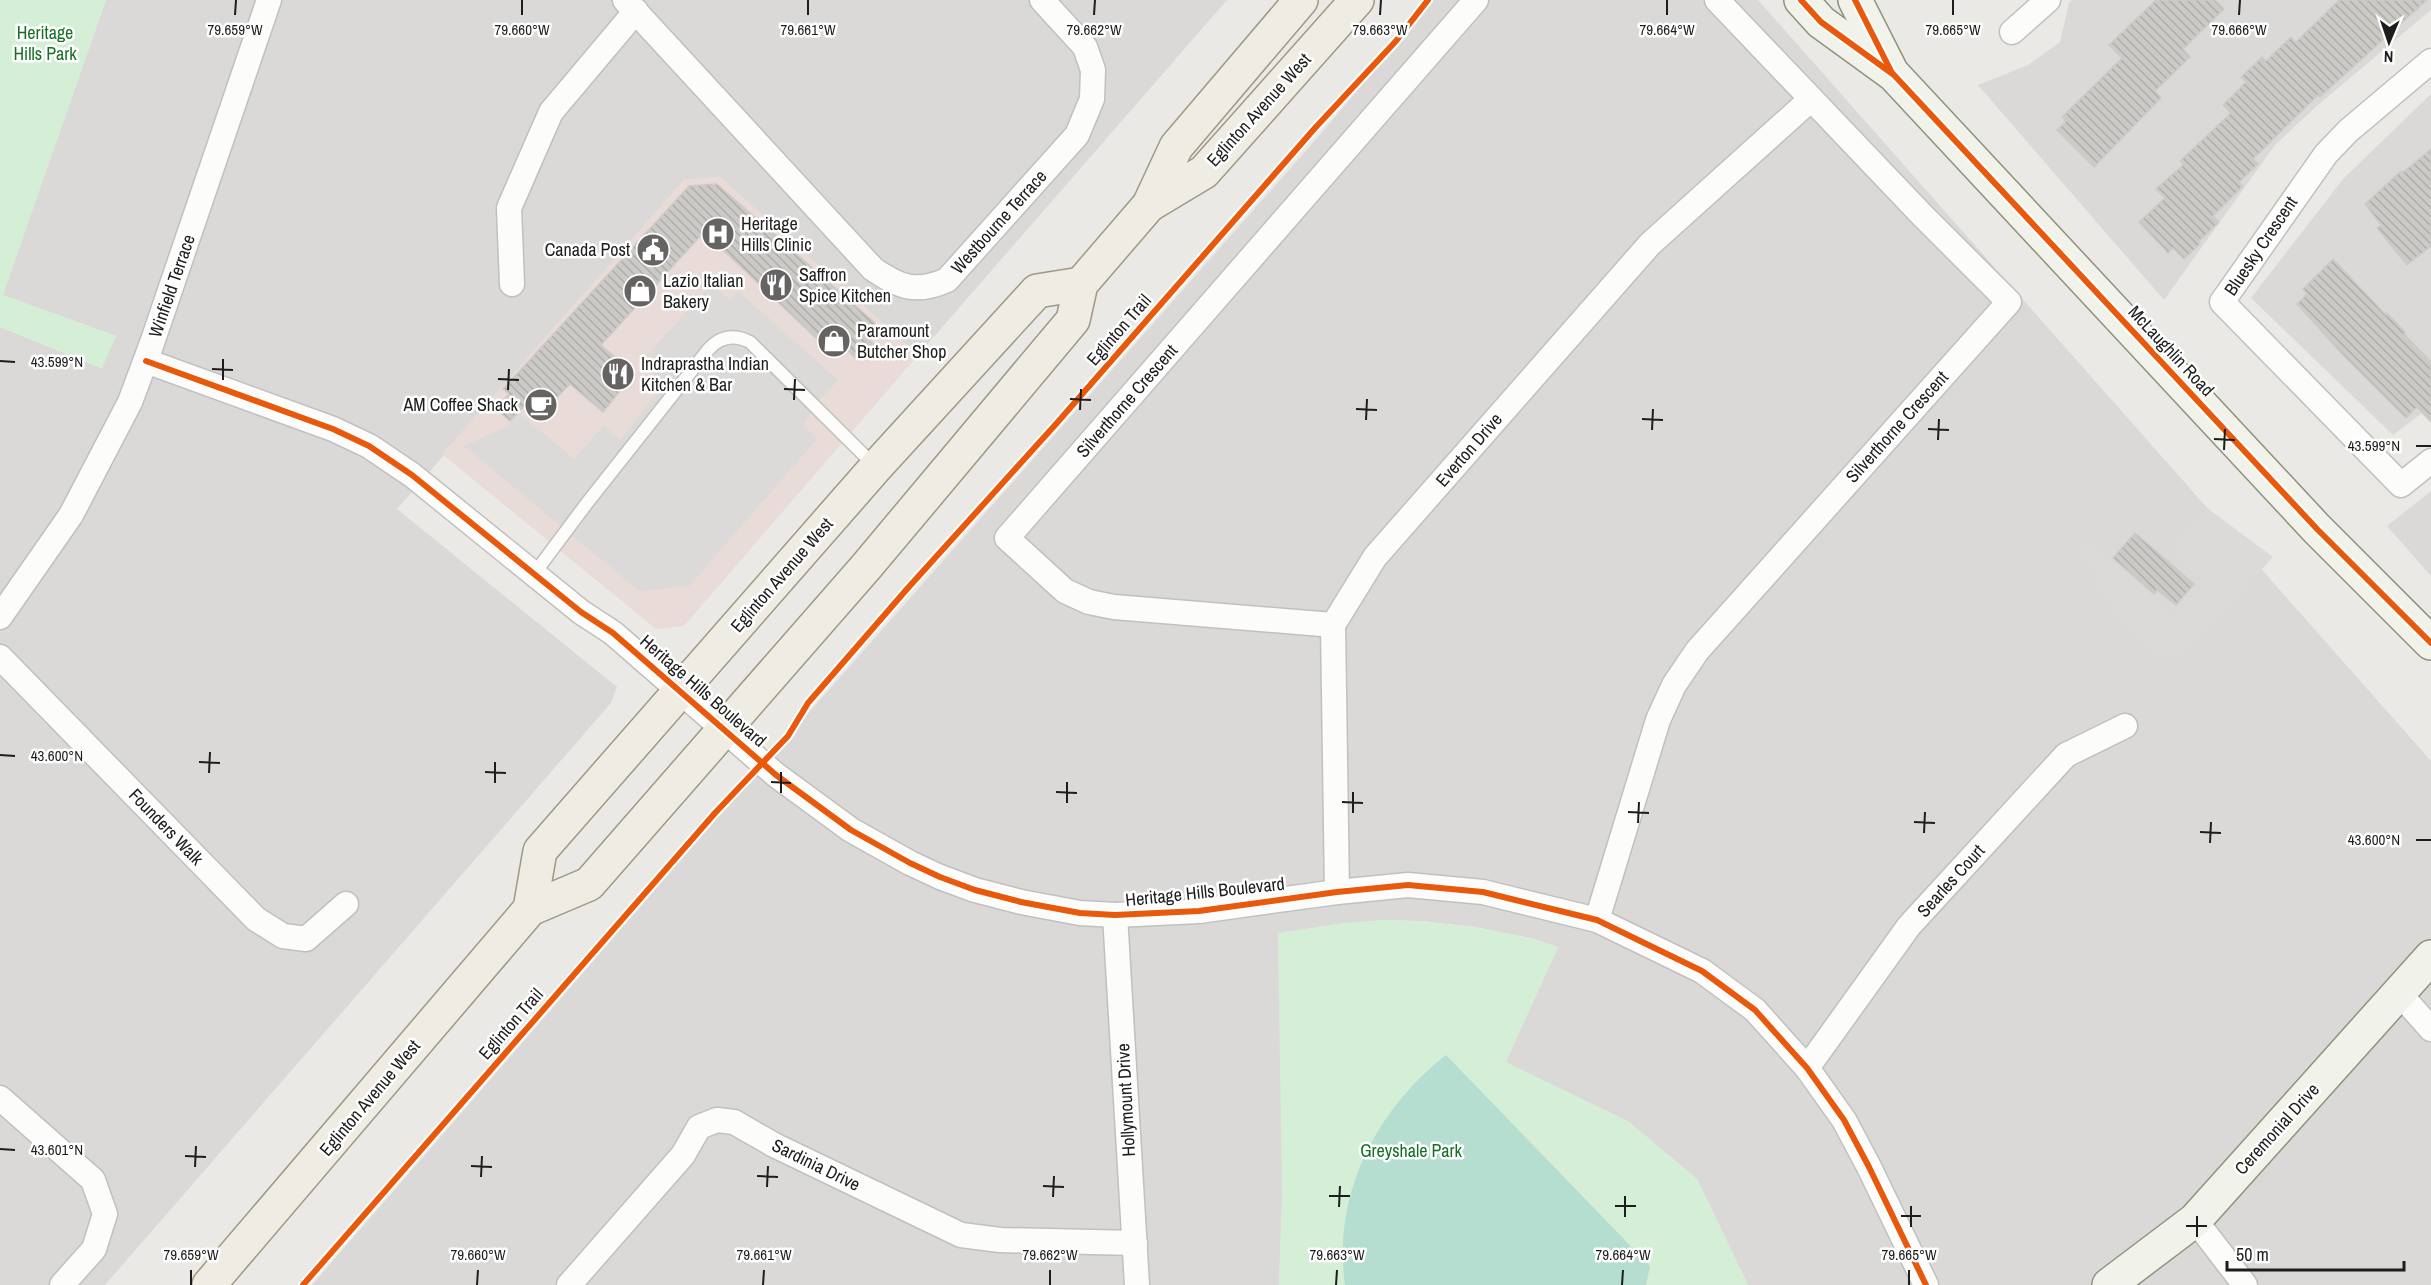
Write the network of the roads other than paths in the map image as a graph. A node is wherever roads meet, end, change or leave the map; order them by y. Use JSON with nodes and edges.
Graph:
{"nodes":[{"id":1,"x":269,"y":0,"type":"edge"},
{"id":2,"x":1042,"y":0,"type":"edge"},
{"id":3,"x":1301,"y":0,"type":"edge"},
{"id":4,"x":1357,"y":0,"type":"edge"},
{"id":5,"x":1476,"y":0,"type":"edge"},
{"id":6,"x":1717,"y":0,"type":"edge"},
{"id":7,"x":1801,"y":0,"type":"edge"},
{"id":8,"x":1855,"y":0,"type":"edge"},
{"id":9,"x":2048,"y":0,"type":"edge"},
{"id":10,"x":630,"y":6,"type":"edge"},
{"id":11,"x":2013,"y":32,"type":"dead end"},
{"id":12,"x":2431,"y":61,"type":"edge"},
{"id":13,"x":1894,"y":75,"type":"junction"},
{"id":14,"x":1810,"y":100,"type":"junction"},
{"id":15,"x":1149,"y":205,"type":"junction"},
{"id":16,"x":512,"y":284,"type":"dead end"},
{"id":17,"x":1081,"y":284,"type":"junction"},
{"id":18,"x":146,"y":361,"type":"junction"},
{"id":19,"x":2431,"y":461,"type":"edge"},
{"id":20,"x":876,"y":466,"type":"junction"},
{"id":21,"x":534,"y":574,"type":"junction"},
{"id":22,"x":0,"y":617,"type":"edge"},
{"id":23,"x":1333,"y":626,"type":"junction"},
{"id":24,"x":2431,"y":643,"type":"edge"},
{"id":25,"x":0,"y":657,"type":"edge"},
{"id":26,"x":680,"y":691,"type":"junction"},
{"id":27,"x":2125,"y":726,"type":"dead end"},
{"id":28,"x":724,"y":729,"type":"junction"},
{"id":29,"x":1337,"y":892,"type":"junction"},
{"id":30,"x":346,"y":904,"type":"dead end"},
{"id":31,"x":530,"y":909,"type":"junction"},
{"id":32,"x":1115,"y":915,"type":"junction"},
{"id":33,"x":1597,"y":920,"type":"junction"},
{"id":34,"x":2431,"y":957,"type":"edge"},
{"id":35,"x":2399,"y":993,"type":"junction"},
{"id":36,"x":2431,"y":1029,"type":"edge"},
{"id":37,"x":1807,"y":1068,"type":"junction"},
{"id":38,"x":0,"y":1098,"type":"edge"},
{"id":39,"x":2195,"y":1220,"type":"junction"},
{"id":40,"x":1134,"y":1243,"type":"junction"},
{"id":41,"x":62,"y":1285,"type":"edge"},
{"id":42,"x":208,"y":1285,"type":"edge"},
{"id":43,"x":569,"y":1285,"type":"edge"},
{"id":44,"x":1137,"y":1285,"type":"edge"},
{"id":45,"x":1926,"y":1285,"type":"edge"},
{"id":46,"x":2109,"y":1285,"type":"edge"},
{"id":47,"x":2245,"y":1285,"type":"edge"}],
"edges":[{"from":1,"to":18,"type":"street","name":"Winfield Terrace"},
{"from":2,"to":10,"type":"street","name":"Westbourne Terrace"},
{"from":3,"to":15,"type":"main road","name":"Eglinton Avenue West"},
{"from":4,"to":15,"type":"main road","name":"Eglinton Avenue West"},
{"from":5,"to":23,"type":"street","name":"Silverthorne Crescent"},
{"from":6,"to":14,"type":"street","name":"Silverthorne Crescent"},
{"from":7,"to":13,"type":"street","name":"McLaughlin Road"},
{"from":8,"to":13,"type":"street","name":"McLaughlin Road"},
{"from":9,"to":11,"type":"street"},
{"from":10,"to":16,"type":"street"},
{"from":12,"to":19,"type":"street","name":"Bluesky Crescent"},
{"from":13,"to":24,"type":"street","name":"McLaughlin Road"},
{"from":14,"to":23,"type":"street","name":"Everton Drive"},
{"from":14,"to":33,"type":"street","name":"Silverthorne Crescent"},
{"from":15,"to":17,"type":"main road","name":"Eglinton Avenue West"},
{"from":17,"to":20,"type":"main road","name":"Eglinton Avenue West"},
{"from":17,"to":28,"type":"main road","name":"Eglinton Avenue West"},
{"from":18,"to":21,"type":"street","name":"Heritage Hills Boulevard"},
{"from":18,"to":22,"type":"street","name":"Winfield Terrace"},
{"from":20,"to":21,"type":"lane"},
{"from":20,"to":26,"type":"main road","name":"Eglinton Avenue West"},
{"from":21,"to":26,"type":"street","name":"Heritage Hills Boulevard"},
{"from":23,"to":29,"type":"street"},
{"from":25,"to":30,"type":"street","name":"Founders Walk"},
{"from":26,"to":28,"type":"street","name":"Heritage Hills Boulevard"},
{"from":26,"to":31,"type":"main road","name":"Eglinton Avenue West"},
{"from":27,"to":37,"type":"street","name":"Searles Court"},
{"from":28,"to":31,"type":"main road","name":"Eglinton Avenue West"},
{"from":28,"to":32,"type":"street","name":"Heritage Hills Boulevard"},
{"from":29,"to":32,"type":"street","name":"Heritage Hills Boulevard"},
{"from":29,"to":33,"type":"street","name":"Heritage Hills Boulevard"},
{"from":31,"to":42,"type":"main road","name":"Eglinton Avenue West"},
{"from":32,"to":40,"type":"street","name":"Hollymount Drive"},
{"from":33,"to":37,"type":"street","name":"Heritage Hills Boulevard"},
{"from":34,"to":35,"type":"street","name":"Ceremonial Drive"},
{"from":35,"to":36,"type":"street"},
{"from":35,"to":39,"type":"street","name":"Ceremonial Drive"},
{"from":37,"to":45,"type":"street","name":"Heritage Hills Boulevard"},
{"from":38,"to":41,"type":"street"},
{"from":39,"to":46,"type":"street","name":"Ceremonial Drive"},
{"from":39,"to":47,"type":"street"},
{"from":40,"to":43,"type":"street","name":"Sardinia Drive"},
{"from":40,"to":44,"type":"street","name":"Hollymount Drive"}]}
